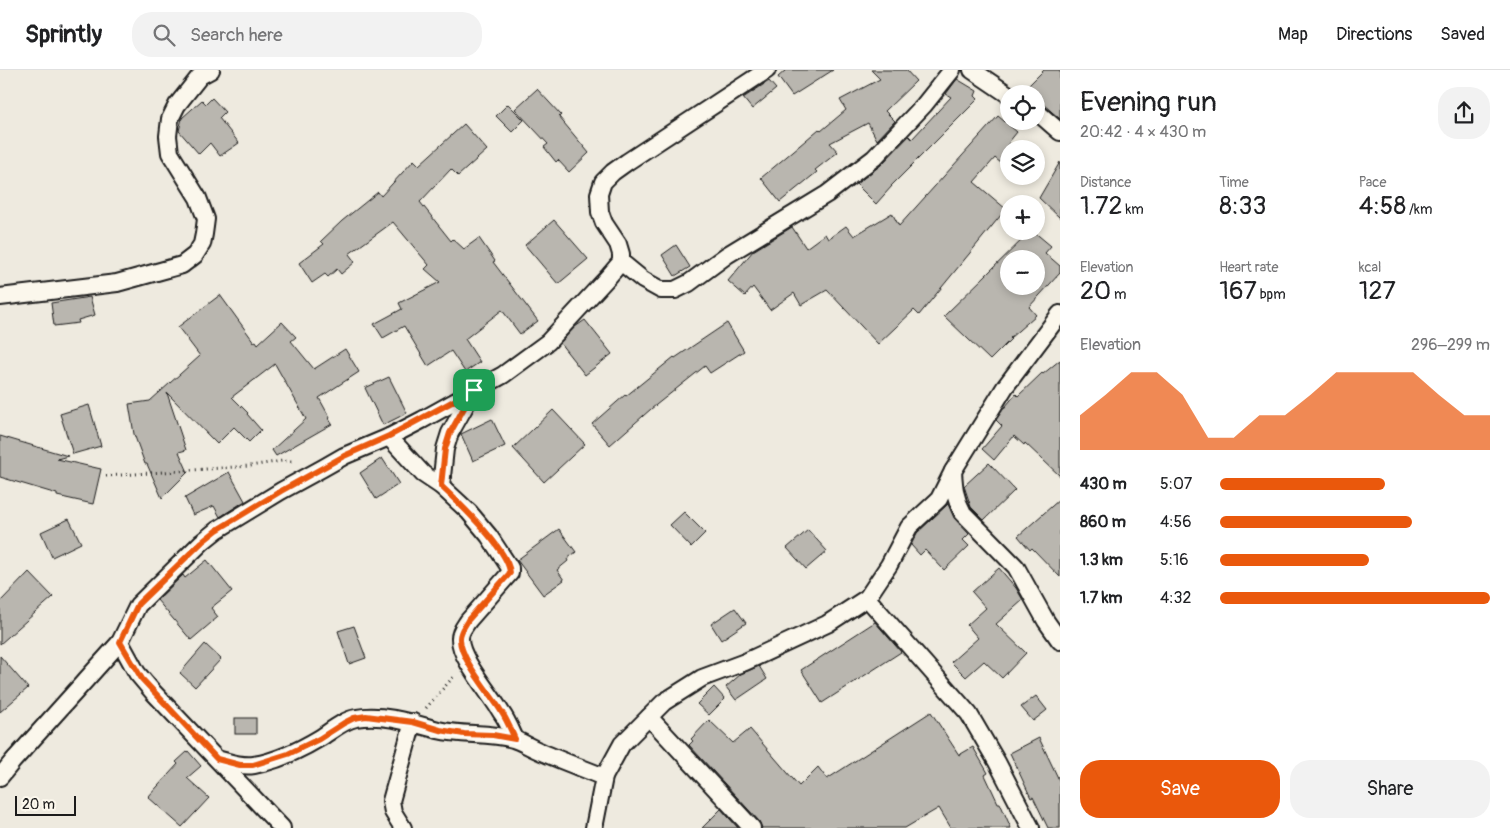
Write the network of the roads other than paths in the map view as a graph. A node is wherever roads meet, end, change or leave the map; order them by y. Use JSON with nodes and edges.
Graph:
{"nodes":[{"id":1,"x":211,"y":70,"type":"edge"},
{"id":2,"x":767,"y":70,"type":"edge"},
{"id":3,"x":952,"y":70,"type":"edge"},
{"id":4,"x":972,"y":70,"type":"edge"},
{"id":5,"x":1000,"y":90,"type":"edge"},
{"id":6,"x":1045,"y":119,"type":"edge"},
{"id":7,"x":1060,"y":132,"type":"edge"},
{"id":8,"x":620,"y":262,"type":"junction"},
{"id":9,"x":0,"y":297,"type":"edge"},
{"id":10,"x":1060,"y":314,"type":"edge"},
{"id":11,"x":474,"y":390,"type":"junction"},
{"id":12,"x":389,"y":436,"type":"junction"},
{"id":13,"x":953,"y":471,"type":"junction"},
{"id":14,"x":441,"y":486,"type":"junction"},
{"id":15,"x":867,"y":598,"type":"junction"},
{"id":16,"x":1060,"y":641,"type":"edge"},
{"id":17,"x":120,"y":642,"type":"junction"},
{"id":18,"x":649,"y":717,"type":"junction"},
{"id":19,"x":413,"y":722,"type":"junction"},
{"id":20,"x":515,"y":739,"type":"junction"},
{"id":21,"x":217,"y":759,"type":"junction"},
{"id":22,"x":0,"y":777,"type":"edge"},
{"id":23,"x":604,"y":777,"type":"junction"},
{"id":24,"x":282,"y":828,"type":"edge"},
{"id":25,"x":403,"y":828,"type":"edge"},
{"id":26,"x":594,"y":828,"type":"edge"},
{"id":27,"x":752,"y":828,"type":"edge"},
{"id":28,"x":1031,"y":828,"type":"edge"}],
"edges":[{"from":1,"to":9,"type":"street"},
{"from":2,"to":8,"type":"street"},
{"from":3,"to":8,"type":"street"},
{"from":4,"to":5,"type":"street"},
{"from":6,"to":7,"type":"street"},
{"from":8,"to":11,"type":"street"},
{"from":10,"to":13,"type":"street"},
{"from":11,"to":12,"type":"street"},
{"from":11,"to":14,"type":"street"},
{"from":12,"to":14,"type":"street"},
{"from":12,"to":17,"type":"street"},
{"from":13,"to":15,"type":"street"},
{"from":13,"to":16,"type":"street"},
{"from":14,"to":20,"type":"street"},
{"from":15,"to":18,"type":"street"},
{"from":15,"to":28,"type":"street"},
{"from":17,"to":21,"type":"street"},
{"from":17,"to":22,"type":"street"},
{"from":18,"to":23,"type":"street"},
{"from":18,"to":27,"type":"street"},
{"from":19,"to":20,"type":"street"},
{"from":19,"to":21,"type":"street"},
{"from":19,"to":25,"type":"street"},
{"from":20,"to":23,"type":"street"},
{"from":21,"to":24,"type":"street"},
{"from":23,"to":26,"type":"street"}]}
